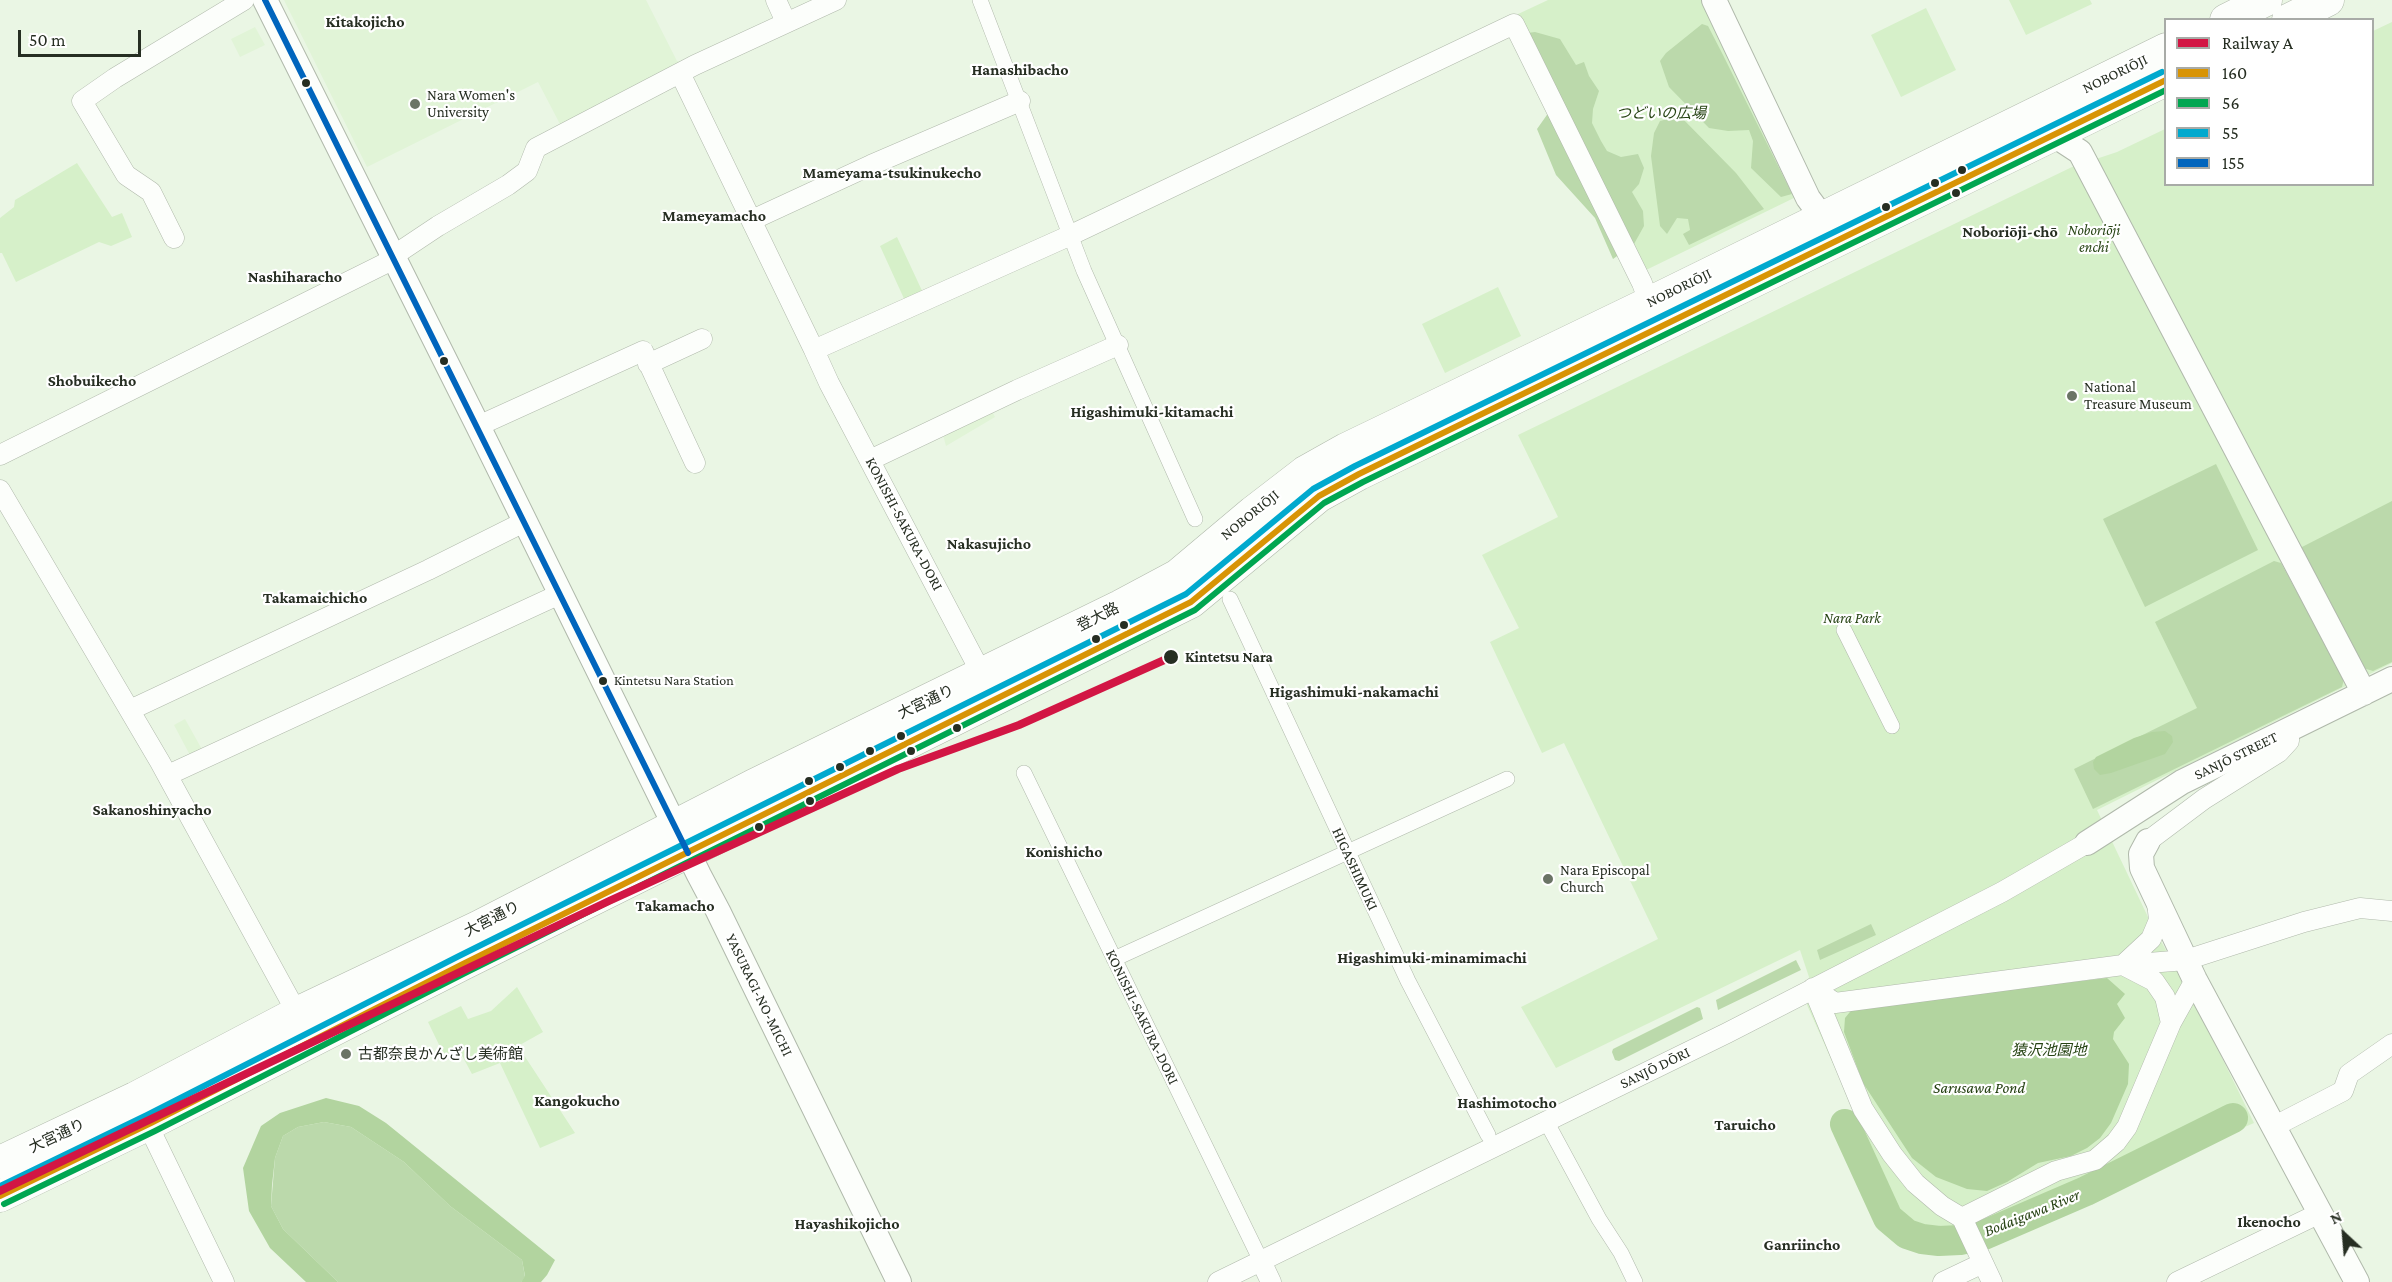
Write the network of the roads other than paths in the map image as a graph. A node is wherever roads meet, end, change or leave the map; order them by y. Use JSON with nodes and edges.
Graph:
{"nodes":[{"id":1,"x":244,"y":0,"type":"edge"},
{"id":2,"x":265,"y":0,"type":"edge"},
{"id":3,"x":776,"y":0,"type":"edge"},
{"id":4,"x":836,"y":0,"type":"edge"},
{"id":5,"x":980,"y":0,"type":"edge"},
{"id":6,"x":1714,"y":0,"type":"edge"},
{"id":7,"x":2266,"y":0,"type":"edge"},
{"id":8,"x":2328,"y":0,"type":"edge"},
{"id":9,"x":2230,"y":18,"type":"edge"},
{"id":10,"x":2292,"y":18,"type":"edge"},
{"id":11,"x":786,"y":22,"type":"junction"},
{"id":12,"x":2164,"y":50,"type":"edge"},
{"id":13,"x":680,"y":73,"type":"junction"},
{"id":14,"x":2164,"y":81,"type":"edge"},
{"id":15,"x":1020,"y":101,"type":"junction"},
{"id":16,"x":2048,"y":122,"type":"junction"},
{"id":17,"x":752,"y":220,"type":"junction"},
{"id":18,"x":1828,"y":229,"type":"junction"},
{"id":19,"x":1071,"y":234,"type":"junction"},
{"id":20,"x":174,"y":238,"type":"dead end"},
{"id":21,"x":393,"y":256,"type":"junction"},
{"id":22,"x":1650,"y":316,"type":"junction"},
{"id":23,"x":702,"y":339,"type":"dead end"},
{"id":24,"x":1118,"y":345,"type":"junction"},
{"id":25,"x":814,"y":350,"type":"junction"},
{"id":26,"x":648,"y":364,"type":"junction"},
{"id":27,"x":478,"y":426,"type":"junction"},
{"id":28,"x":0,"y":455,"type":"edge"},
{"id":29,"x":870,"y":460,"type":"junction"},
{"id":30,"x":1353,"y":461,"type":"joint"},
{"id":31,"x":695,"y":463,"type":"dead end"},
{"id":32,"x":0,"y":490,"type":"edge"},
{"id":33,"x":1195,"y":519,"type":"dead end"},
{"id":34,"x":524,"y":522,"type":"junction"},
{"id":35,"x":560,"y":594,"type":"junction"},
{"id":36,"x":1230,"y":599,"type":"dead end"},
{"id":37,"x":1844,"y":630,"type":"dead end"},
{"id":38,"x":2392,"y":679,"type":"edge"},
{"id":39,"x":989,"y":687,"type":"junction"},
{"id":40,"x":2364,"y":693,"type":"junction"},
{"id":41,"x":130,"y":710,"type":"junction"},
{"id":42,"x":1892,"y":726,"type":"dead end"},
{"id":43,"x":2289,"y":730,"type":"junction"},
{"id":44,"x":1024,"y":773,"type":"dead end"},
{"id":45,"x":168,"y":775,"type":"junction"},
{"id":46,"x":1507,"y":779,"type":"dead end"},
{"id":47,"x":675,"y":825,"type":"junction"},
{"id":48,"x":2148,"y":841,"type":"joint"},
{"id":49,"x":2087,"y":843,"type":"joint"},
{"id":50,"x":1347,"y":852,"type":"junction"},
{"id":51,"x":688,"y":853,"type":"junction"},
{"id":52,"x":2157,"y":899,"type":"junction"},
{"id":53,"x":2392,"y":911,"type":"edge"},
{"id":54,"x":1114,"y":959,"type":"junction"},
{"id":55,"x":2124,"y":965,"type":"junction"},
{"id":56,"x":2191,"y":970,"type":"junction"},
{"id":57,"x":1813,"y":988,"type":"junction"},
{"id":58,"x":297,"y":1014,"type":"junction"},
{"id":59,"x":2171,"y":1023,"type":"junction"},
{"id":60,"x":2392,"y":1044,"type":"edge"},
{"id":61,"x":141,"y":1111,"type":"junction"},
{"id":62,"x":1546,"y":1121,"type":"junction"},
{"id":63,"x":2273,"y":1127,"type":"junction"},
{"id":64,"x":1488,"y":1136,"type":"dead end"},
{"id":65,"x":0,"y":1162,"type":"edge"},
{"id":66,"x":0,"y":1196,"type":"edge"},
{"id":67,"x":2320,"y":1213,"type":"junction"},
{"id":68,"x":1963,"y":1220,"type":"junction"},
{"id":69,"x":1979,"y":1254,"type":"junction"},
{"id":70,"x":1261,"y":1261,"type":"junction"},
{"id":71,"x":224,"y":1282,"type":"edge"},
{"id":72,"x":899,"y":1282,"type":"edge"},
{"id":73,"x":1218,"y":1282,"type":"edge"},
{"id":74,"x":1271,"y":1282,"type":"edge"},
{"id":75,"x":1635,"y":1282,"type":"edge"},
{"id":76,"x":1943,"y":1282,"type":"edge"},
{"id":77,"x":1992,"y":1282,"type":"edge"},
{"id":78,"x":2177,"y":1282,"type":"edge"},
{"id":79,"x":2357,"y":1282,"type":"edge"}],
"edges":[{"from":1,"to":20,"type":"street"},
{"from":2,"to":21,"type":"street","name":"YASURAGI-NO-MICHI"},
{"from":3,"to":11,"type":"street"},
{"from":4,"to":11,"type":"street"},
{"from":5,"to":15,"type":"street"},
{"from":6,"to":18,"type":"street"},
{"from":7,"to":9,"type":"highway"},
{"from":8,"to":10,"type":"highway"},
{"from":11,"to":13,"type":"street"},
{"from":12,"to":16,"type":"highway","name":"NOBORIŌJI"},
{"from":13,"to":17,"type":"street","name":"KONISHI-SAKURA-DORI"},
{"from":13,"to":21,"type":"street"},
{"from":14,"to":16,"type":"highway","name":"NOBORIŌJI"},
{"from":15,"to":17,"type":"street"},
{"from":15,"to":19,"type":"street"},
{"from":16,"to":18,"type":"highway","name":"NOBORIŌJI"},
{"from":16,"to":40,"type":"street"},
{"from":17,"to":25,"type":"street","name":"KONISHI-SAKURA-DORI"},
{"from":18,"to":22,"type":"highway","name":"NOBORIŌJI"},
{"from":19,"to":22,"type":"street"},
{"from":19,"to":24,"type":"street"},
{"from":19,"to":25,"type":"street"},
{"from":21,"to":27,"type":"street","name":"YASURAGI-NO-MICHI"},
{"from":21,"to":28,"type":"street"},
{"from":22,"to":30,"type":"highway","name":"NOBORIŌJI"},
{"from":23,"to":26,"type":"street"},
{"from":24,"to":29,"type":"street"},
{"from":24,"to":33,"type":"street"},
{"from":25,"to":29,"type":"street","name":"KONISHI-SAKURA-DORI"},
{"from":26,"to":27,"type":"street"},
{"from":26,"to":31,"type":"street"},
{"from":27,"to":34,"type":"street","name":"YASURAGI-NO-MICHI"},
{"from":29,"to":39,"type":"street","name":"KONISHI-SAKURA-DORI"},
{"from":30,"to":39,"type":"highway","name":"登大路"},
{"from":32,"to":41,"type":"street"},
{"from":34,"to":35,"type":"street","name":"YASURAGI-NO-MICHI"},
{"from":34,"to":41,"type":"street"},
{"from":35,"to":45,"type":"street"},
{"from":35,"to":47,"type":"street","name":"YASURAGI-NO-MICHI"},
{"from":36,"to":50,"type":"street","name":"HIGASHIMUKI"},
{"from":37,"to":42,"type":"street"},
{"from":38,"to":40,"type":"street","name":"SANJŌ STREET"},
{"from":39,"to":47,"type":"highway","name":"大宮通り"},
{"from":39,"to":51,"type":"highway","name":"大宮通り"},
{"from":40,"to":43,"type":"street","name":"SANJŌ STREET"},
{"from":41,"to":45,"type":"street"},
{"from":43,"to":48,"type":"street"},
{"from":43,"to":49,"type":"street","name":"SANJŌ STREET"},
{"from":44,"to":54,"type":"street","name":"KONISHI-SAKURA-DORI"},
{"from":45,"to":58,"type":"street"},
{"from":46,"to":50,"type":"street"},
{"from":47,"to":51,"type":"street","name":"YASURAGI-NO-MICHI"},
{"from":47,"to":58,"type":"highway","name":"大宮通り"},
{"from":48,"to":52,"type":"street"},
{"from":49,"to":57,"type":"street","name":"SANJŌ DŌRI"},
{"from":50,"to":54,"type":"street"},
{"from":50,"to":64,"type":"street","name":"HIGASHIMUKI"},
{"from":51,"to":61,"type":"highway","name":"大宮通り"},
{"from":51,"to":72,"type":"street","name":"YASURAGI-NO-MICHI"},
{"from":52,"to":55,"type":"street"},
{"from":52,"to":56,"type":"street"},
{"from":53,"to":56,"type":"street"},
{"from":54,"to":70,"type":"street","name":"KONISHI-SAKURA-DORI"},
{"from":55,"to":56,"type":"street"},
{"from":55,"to":57,"type":"street"},
{"from":55,"to":59,"type":"street"},
{"from":56,"to":59,"type":"street"},
{"from":56,"to":63,"type":"street"},
{"from":57,"to":62,"type":"street","name":"SANJŌ DŌRI"},
{"from":57,"to":68,"type":"street"},
{"from":58,"to":61,"type":"highway","name":"大宮通り"},
{"from":59,"to":68,"type":"street"},
{"from":60,"to":63,"type":"street"},
{"from":61,"to":65,"type":"highway","name":"大宮通り"},
{"from":61,"to":66,"type":"highway","name":"大宮通り"},
{"from":61,"to":71,"type":"street"},
{"from":62,"to":70,"type":"street","name":"SANJŌ DŌRI"},
{"from":62,"to":75,"type":"street"},
{"from":63,"to":67,"type":"street"},
{"from":67,"to":78,"type":"street"},
{"from":67,"to":79,"type":"street"},
{"from":68,"to":69,"type":"street"},
{"from":69,"to":76,"type":"street"},
{"from":69,"to":77,"type":"street"},
{"from":70,"to":73,"type":"street","name":"SANJŌ DŌRI"},
{"from":70,"to":74,"type":"street"}]}
